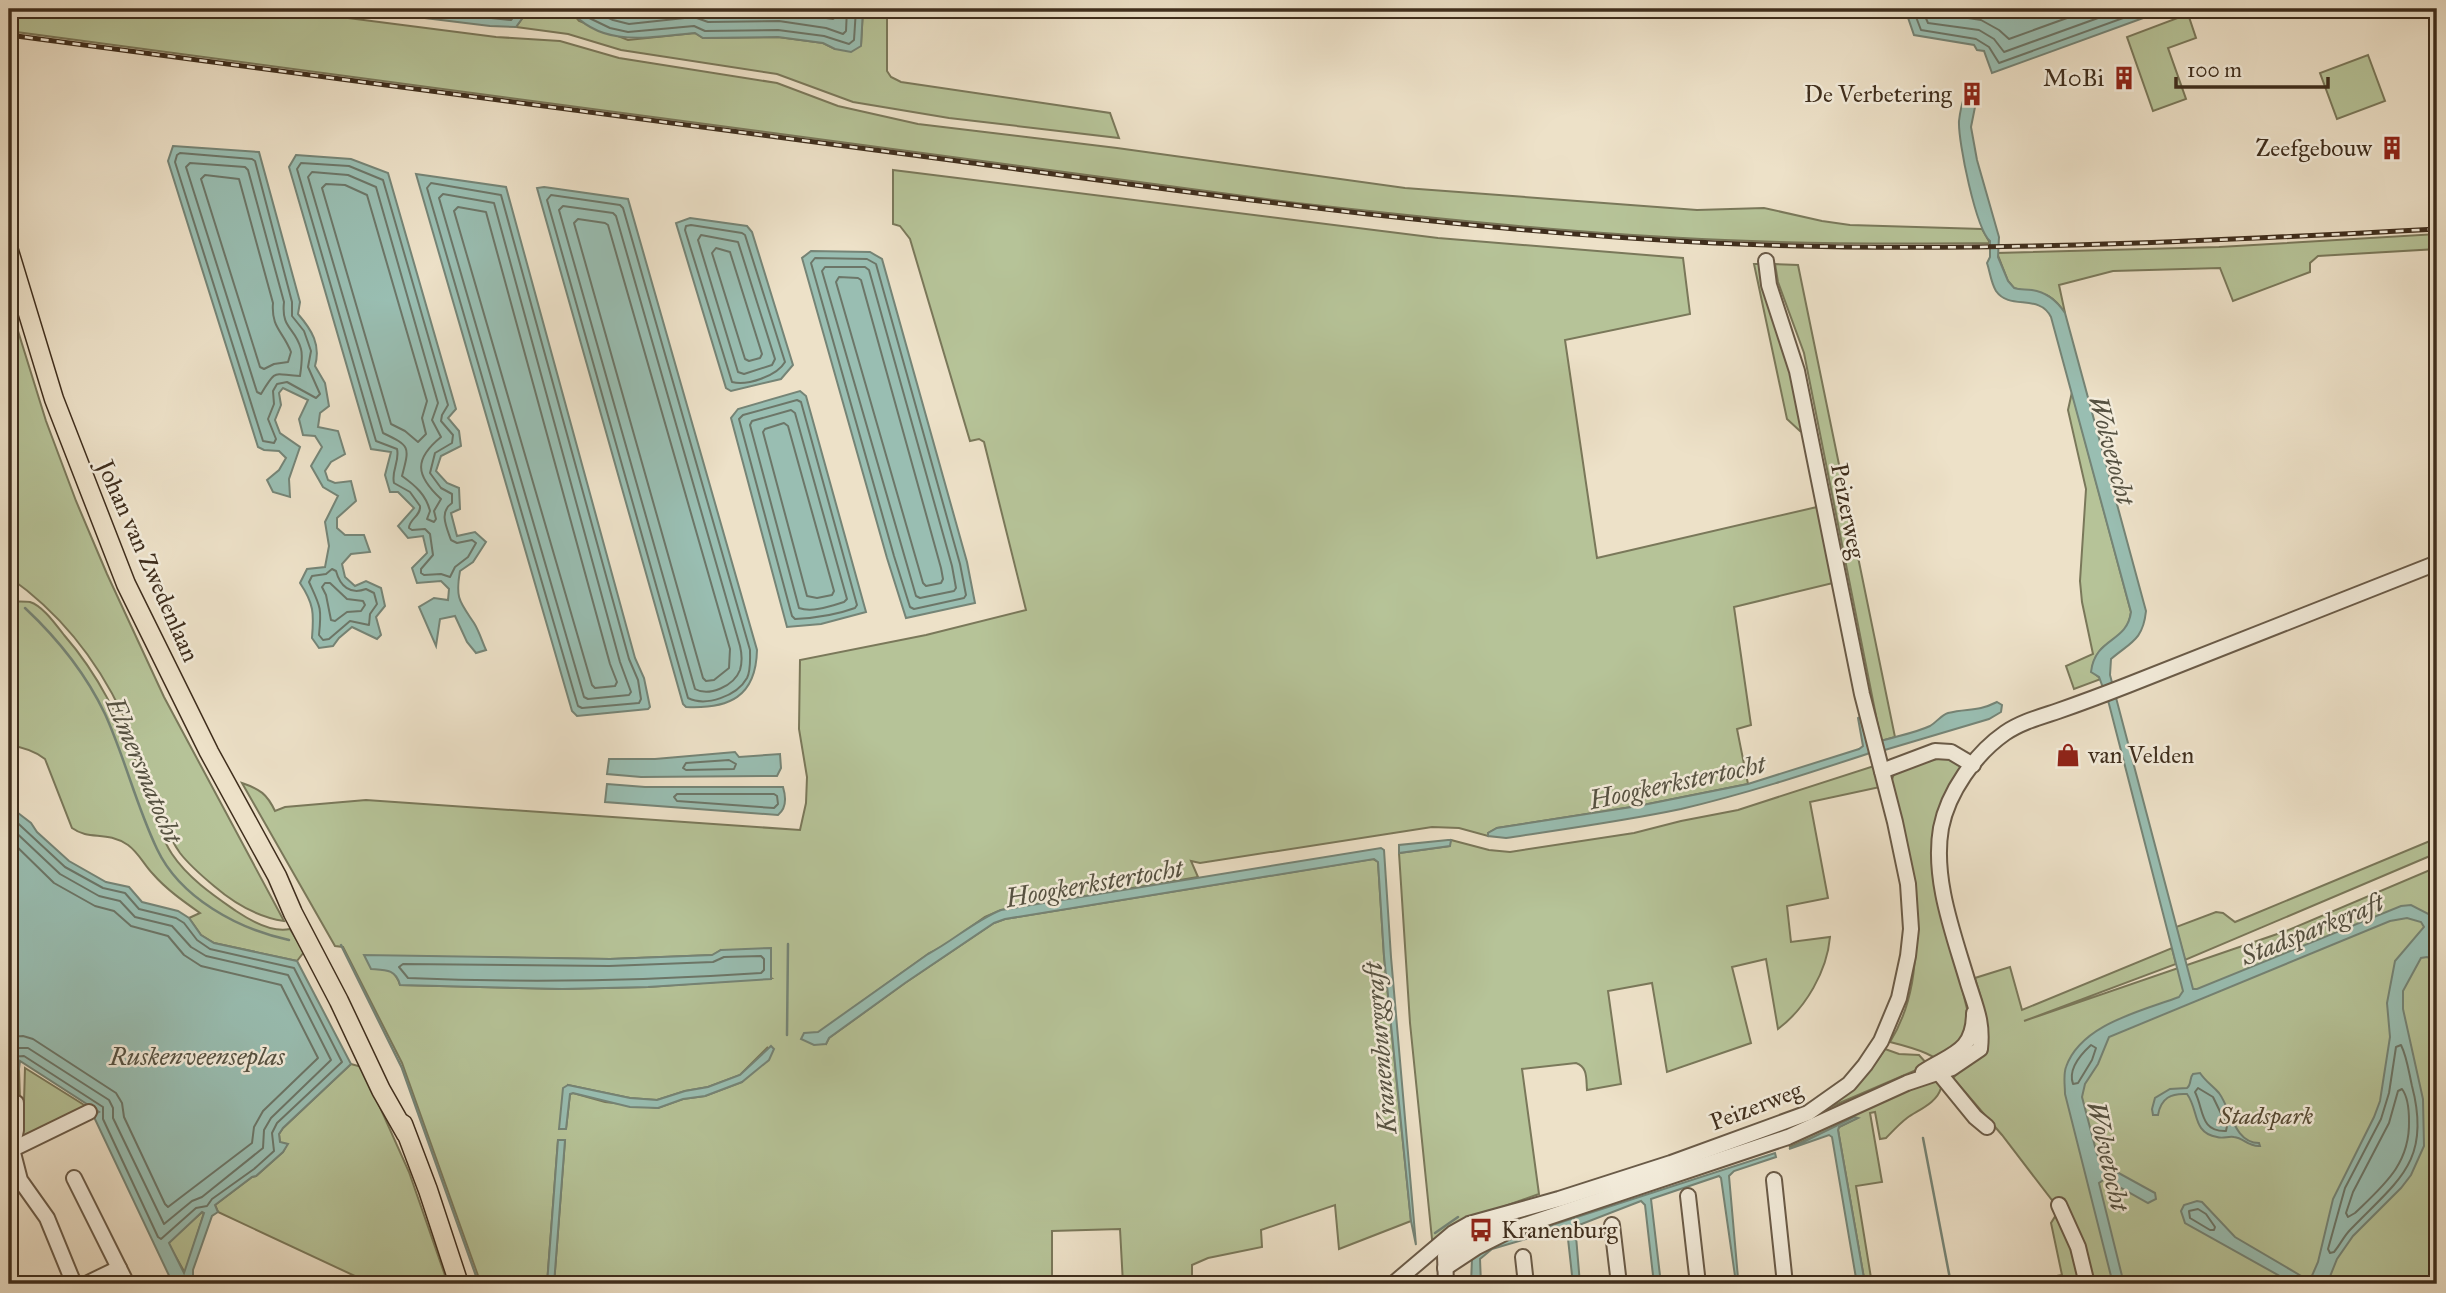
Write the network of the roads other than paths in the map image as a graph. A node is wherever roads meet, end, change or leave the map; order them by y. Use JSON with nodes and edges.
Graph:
{"nodes":[{"id":1,"x":9,"y":251,"type":"edge"},
{"id":2,"x":1766,"y":261,"type":"dead end"},
{"id":3,"x":2437,"y":563,"type":"edge"},
{"id":4,"x":1973,"y":765,"type":"junction"},
{"id":5,"x":1882,"y":771,"type":"junction"},
{"id":6,"x":1936,"y":1069,"type":"junction"},
{"id":7,"x":9,"y":1101,"type":"edge"},
{"id":8,"x":89,"y":1112,"type":"dead end"},
{"id":9,"x":1987,"y":1127,"type":"dead end"},
{"id":10,"x":11,"y":1150,"type":"edge"},
{"id":11,"x":74,"y":1178,"type":"dead end"},
{"id":12,"x":1774,"y":1180,"type":"dead end"},
{"id":13,"x":1688,"y":1196,"type":"dead end"},
{"id":14,"x":2059,"y":1205,"type":"dead end"},
{"id":15,"x":1561,"y":1206,"type":"junction"},
{"id":16,"x":1612,"y":1225,"type":"dead end"},
{"id":17,"x":1523,"y":1257,"type":"dead end"},
{"id":18,"x":119,"y":1268,"type":"junction"},
{"id":19,"x":74,"y":1284,"type":"edge"},
{"id":20,"x":86,"y":1284,"type":"edge"},
{"id":21,"x":127,"y":1284,"type":"edge"},
{"id":22,"x":459,"y":1284,"type":"edge"},
{"id":23,"x":1393,"y":1284,"type":"edge"},
{"id":24,"x":1446,"y":1284,"type":"edge"},
{"id":25,"x":1526,"y":1284,"type":"edge"},
{"id":26,"x":1619,"y":1284,"type":"edge"},
{"id":27,"x":1698,"y":1284,"type":"edge"},
{"id":28,"x":1785,"y":1284,"type":"edge"},
{"id":29,"x":2087,"y":1284,"type":"edge"}],
"edges":[{"from":1,"to":22,"type":"main road","name":"Johan van Zwedenlaan"},
{"from":2,"to":5,"type":"street","name":"Peizerweg"},
{"from":3,"to":4,"type":"street","name":"Peizerweg"},
{"from":4,"to":5,"type":"street"},
{"from":4,"to":6,"type":"street","name":"Peizerweg"},
{"from":5,"to":15,"type":"street","name":"Peizerweg"},
{"from":6,"to":9,"type":"street"},
{"from":6,"to":15,"type":"street","name":"Peizerweg"},
{"from":7,"to":10,"type":"street"},
{"from":8,"to":10,"type":"street"},
{"from":10,"to":19,"type":"street"},
{"from":11,"to":18,"type":"street"},
{"from":12,"to":28,"type":"street"},
{"from":13,"to":27,"type":"street"},
{"from":14,"to":29,"type":"street"},
{"from":15,"to":23,"type":"street","name":"Peizerweg"},
{"from":15,"to":24,"type":"street","name":"Peizerweg"},
{"from":16,"to":26,"type":"street"},
{"from":17,"to":25,"type":"street"},
{"from":18,"to":20,"type":"street"},
{"from":18,"to":21,"type":"street"}]}
